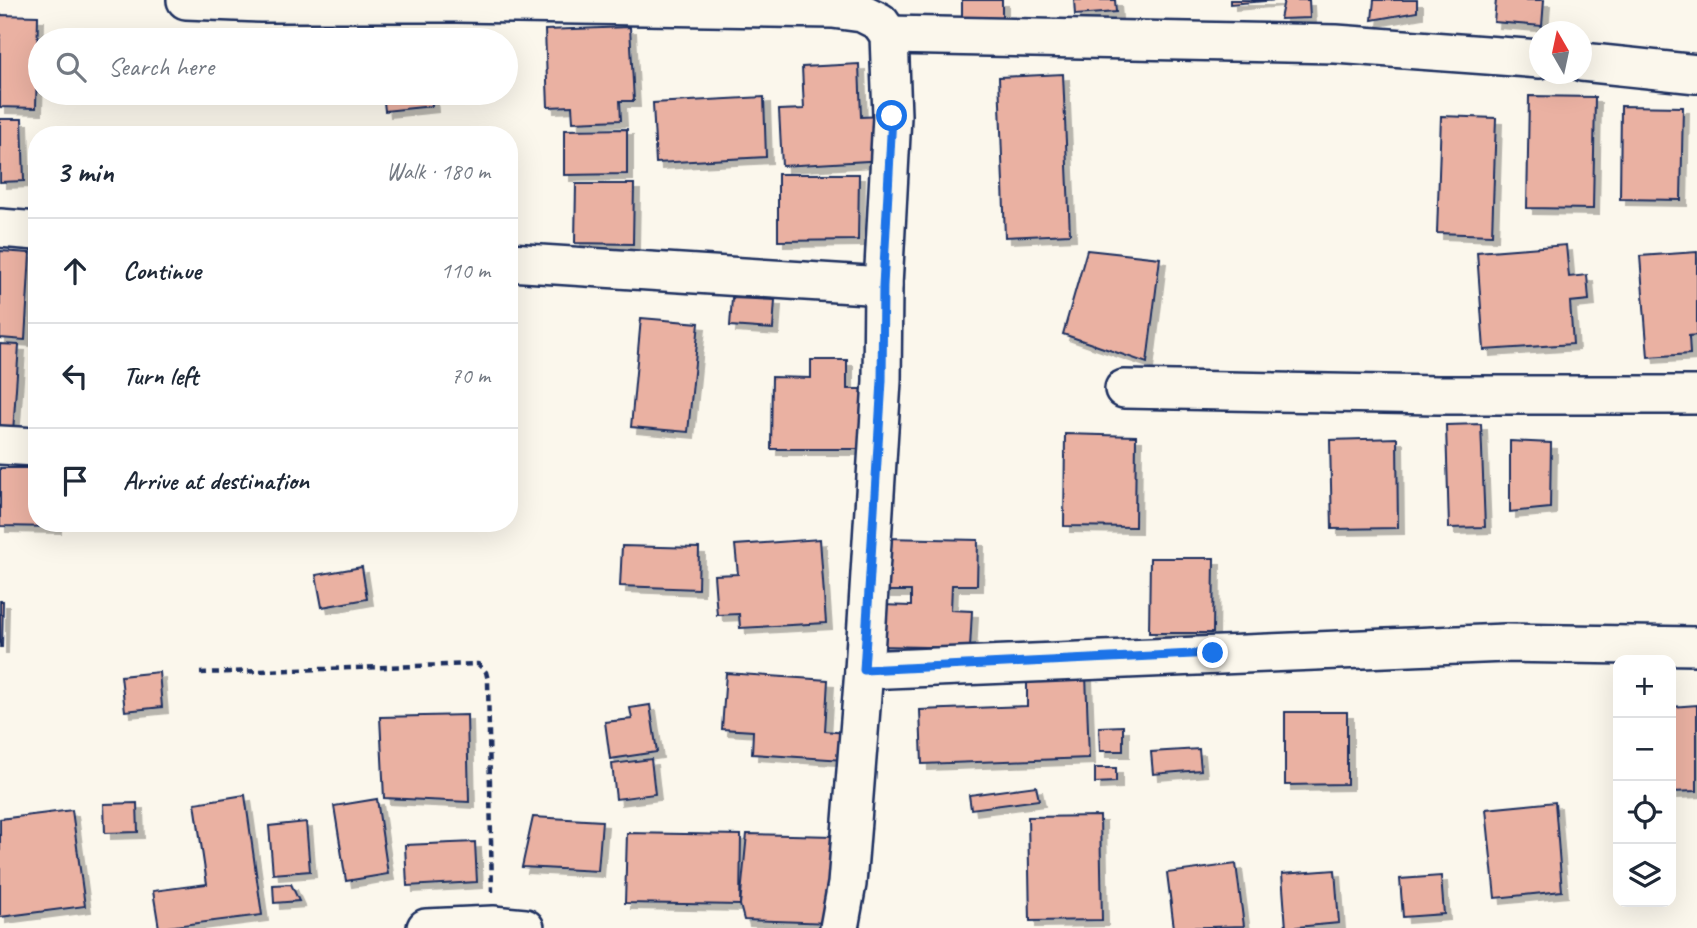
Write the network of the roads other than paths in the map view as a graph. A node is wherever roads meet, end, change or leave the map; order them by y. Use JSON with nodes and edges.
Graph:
{"nodes":[{"id":1,"x":186,"y":0,"type":"edge"},
{"id":2,"x":457,"y":1,"type":"edge"},
{"id":3,"x":773,"y":3,"type":"edge"},
{"id":4,"x":890,"y":35,"type":"junction"},
{"id":5,"x":1529,"y":58,"type":"edge"},
{"id":6,"x":1592,"y":63,"type":"edge"},
{"id":7,"x":1697,"y":74,"type":"edge"},
{"id":8,"x":0,"y":228,"type":"edge"},
{"id":9,"x":28,"y":230,"type":"edge"},
{"id":10,"x":518,"y":263,"type":"edge"},
{"id":11,"x":883,"y":286,"type":"junction"},
{"id":12,"x":1124,"y":390,"type":"dead end"},
{"id":13,"x":1697,"y":395,"type":"edge"},
{"id":14,"x":0,"y":446,"type":"edge"},
{"id":15,"x":28,"y":447,"type":"edge"},
{"id":16,"x":1697,"y":646,"type":"edge"},
{"id":17,"x":864,"y":670,"type":"junction"},
{"id":18,"x":509,"y":927,"type":"edge"},
{"id":19,"x":426,"y":928,"type":"edge"},
{"id":20,"x":839,"y":928,"type":"edge"}],
"edges":[{"from":1,"to":2,"type":"street"},
{"from":2,"to":3,"type":"street"},
{"from":3,"to":4,"type":"street"},
{"from":4,"to":5,"type":"street"},
{"from":4,"to":11,"type":"street"},
{"from":6,"to":7,"type":"street"},
{"from":8,"to":9,"type":"street"},
{"from":10,"to":11,"type":"street"},
{"from":11,"to":17,"type":"street"},
{"from":12,"to":13,"type":"street"},
{"from":14,"to":15,"type":"street"},
{"from":16,"to":17,"type":"street"},
{"from":17,"to":20,"type":"street"},
{"from":18,"to":19,"type":"street"}]}
